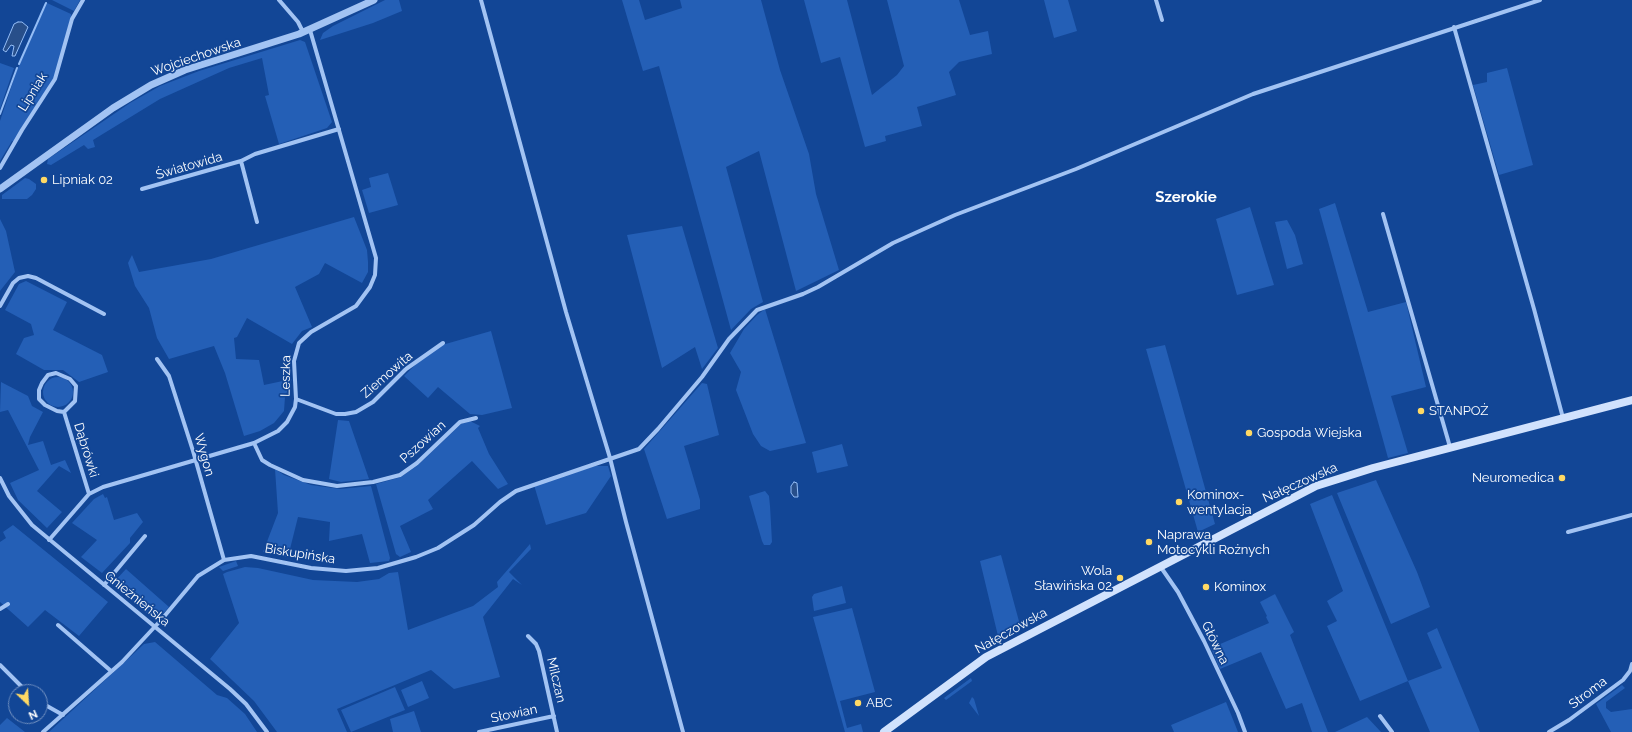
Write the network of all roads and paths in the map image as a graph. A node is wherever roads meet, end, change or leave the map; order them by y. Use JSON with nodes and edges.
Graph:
{"nodes":[{"id":1,"x":83,"y":0,"type":"edge"},
{"id":2,"x":280,"y":0,"type":"edge"},
{"id":3,"x":374,"y":0,"type":"edge"},
{"id":4,"x":481,"y":0,"type":"edge"},
{"id":5,"x":1156,"y":0,"type":"edge"},
{"id":6,"x":1540,"y":0,"type":"edge"},
{"id":7,"x":1162,"y":20,"type":"dead end"},
{"id":8,"x":1454,"y":27,"type":"junction"},
{"id":9,"x":307,"y":31,"type":"junction"},
{"id":10,"x":338,"y":129,"type":"junction"},
{"id":11,"x":241,"y":161,"type":"junction"},
{"id":12,"x":0,"y":168,"type":"edge"},
{"id":13,"x":0,"y":189,"type":"edge"},
{"id":14,"x":142,"y":190,"type":"dead end"},
{"id":15,"x":1383,"y":214,"type":"dead end"},
{"id":16,"x":257,"y":222,"type":"dead end"},
{"id":17,"x":0,"y":306,"type":"edge"},
{"id":18,"x":104,"y":314,"type":"dead end"},
{"id":19,"x":443,"y":343,"type":"dead end"},
{"id":20,"x":157,"y":359,"type":"dead end"},
{"id":21,"x":296,"y":399,"type":"junction"},
{"id":22,"x":1632,"y":400,"type":"edge"},
{"id":23,"x":64,"y":412,"type":"junction"},
{"id":24,"x":476,"y":418,"type":"dead end"},
{"id":25,"x":1563,"y":418,"type":"junction"},
{"id":26,"x":254,"y":443,"type":"junction"},
{"id":27,"x":1450,"y":448,"type":"junction"},
{"id":28,"x":610,"y":458,"type":"junction"},
{"id":29,"x":196,"y":460,"type":"junction"},
{"id":30,"x":0,"y":478,"type":"edge"},
{"id":31,"x":89,"y":494,"type":"junction"},
{"id":32,"x":1632,"y":515,"type":"edge"},
{"id":33,"x":1568,"y":532,"type":"dead end"},
{"id":34,"x":145,"y":536,"type":"dead end"},
{"id":35,"x":49,"y":540,"type":"junction"},
{"id":36,"x":224,"y":560,"type":"junction"},
{"id":37,"x":1160,"y":566,"type":"junction"},
{"id":38,"x":104,"y":585,"type":"junction"},
{"id":39,"x":8,"y":604,"type":"dead end"},
{"id":40,"x":0,"y":610,"type":"edge"},
{"id":41,"x":58,"y":626,"type":"dead end"},
{"id":42,"x":155,"y":627,"type":"junction"},
{"id":43,"x":528,"y":636,"type":"dead end"},
{"id":44,"x":1632,"y":664,"type":"edge"},
{"id":45,"x":0,"y":665,"type":"edge"},
{"id":46,"x":111,"y":671,"type":"junction"},
{"id":47,"x":19,"y":684,"type":"edge"},
{"id":48,"x":48,"y":707,"type":"edge"},
{"id":49,"x":63,"y":715,"type":"junction"},
{"id":50,"x":554,"y":716,"type":"junction"},
{"id":51,"x":1380,"y":716,"type":"dead end"},
{"id":52,"x":43,"y":732,"type":"edge"},
{"id":53,"x":267,"y":732,"type":"edge"},
{"id":54,"x":479,"y":732,"type":"edge"},
{"id":55,"x":557,"y":732,"type":"edge"},
{"id":56,"x":683,"y":732,"type":"edge"},
{"id":57,"x":884,"y":732,"type":"edge"},
{"id":58,"x":1245,"y":732,"type":"edge"},
{"id":59,"x":1392,"y":732,"type":"edge"},
{"id":60,"x":1549,"y":732,"type":"edge"}],
"edges":[{"from":1,"to":12,"type":"street","name":"Lipniak"},
{"from":2,"to":9,"type":"street","name":"Leszka"},
{"from":3,"to":9,"type":"street","name":"Wojciechowska"},
{"from":4,"to":28,"type":"street"},
{"from":5,"to":7,"type":"street"},
{"from":6,"to":8,"type":"street","name":"Biskupińska"},
{"from":8,"to":25,"type":"street"},
{"from":8,"to":28,"type":"street","name":"Biskupińska"},
{"from":9,"to":10,"type":"street","name":"Leszka"},
{"from":9,"to":13,"type":"street","name":"Wojciechowska"},
{"from":10,"to":11,"type":"street","name":"Światowida"},
{"from":10,"to":21,"type":"street","name":"Leszka"},
{"from":11,"to":14,"type":"street","name":"Światowida"},
{"from":11,"to":16,"type":"street","name":"Światowida"},
{"from":15,"to":27,"type":"street"},
{"from":17,"to":18,"type":"street"},
{"from":19,"to":21,"type":"street","name":"Ziemowita"},
{"from":20,"to":29,"type":"street","name":"Wygon"},
{"from":21,"to":26,"type":"street","name":"Leszka"},
{"from":22,"to":25,"type":"main road","name":"Nałęczowska"},
{"from":23,"to":23,"type":"street","name":"Dąbrówki"},
{"from":23,"to":31,"type":"street","name":"Dąbrówki"},
{"from":24,"to":26,"type":"street","name":"Pszowian"},
{"from":25,"to":27,"type":"main road","name":"Nałęczowska"},
{"from":26,"to":29,"type":"street","name":"Leszka"},
{"from":27,"to":37,"type":"main road","name":"Nałęczowska"},
{"from":28,"to":36,"type":"street","name":"Biskupińska"},
{"from":28,"to":56,"type":"street"},
{"from":29,"to":31,"type":"street","name":"Leszka"},
{"from":29,"to":36,"type":"street","name":"Wygon"},
{"from":30,"to":35,"type":"street","name":"Gnieźnieńska"},
{"from":31,"to":35,"type":"street","name":"Leszka"},
{"from":32,"to":33,"type":"street"},
{"from":34,"to":38,"type":"street"},
{"from":35,"to":38,"type":"street","name":"Gnieźnieńska"},
{"from":36,"to":42,"type":"street","name":"Biskupińska"},
{"from":37,"to":57,"type":"main road","name":"Nałęczowska"},
{"from":37,"to":58,"type":"street","name":"Główna"},
{"from":38,"to":42,"type":"street","name":"Gnieźnieńska"},
{"from":39,"to":40,"type":"street"},
{"from":41,"to":46,"type":"street"},
{"from":42,"to":46,"type":"street","name":"Biskupińska"},
{"from":42,"to":53,"type":"street","name":"Gnieźnieńska"},
{"from":43,"to":50,"type":"street","name":"Milczan"},
{"from":44,"to":60,"type":"street","name":"Stroma"},
{"from":45,"to":47,"type":"street"},
{"from":46,"to":49,"type":"street","name":"Biskupińska"},
{"from":48,"to":49,"type":"street"},
{"from":49,"to":52,"type":"street","name":"Biskupińska"},
{"from":50,"to":54,"type":"street","name":"Słowian"},
{"from":50,"to":55,"type":"street","name":"Milczan"},
{"from":51,"to":59,"type":"street"}]}
